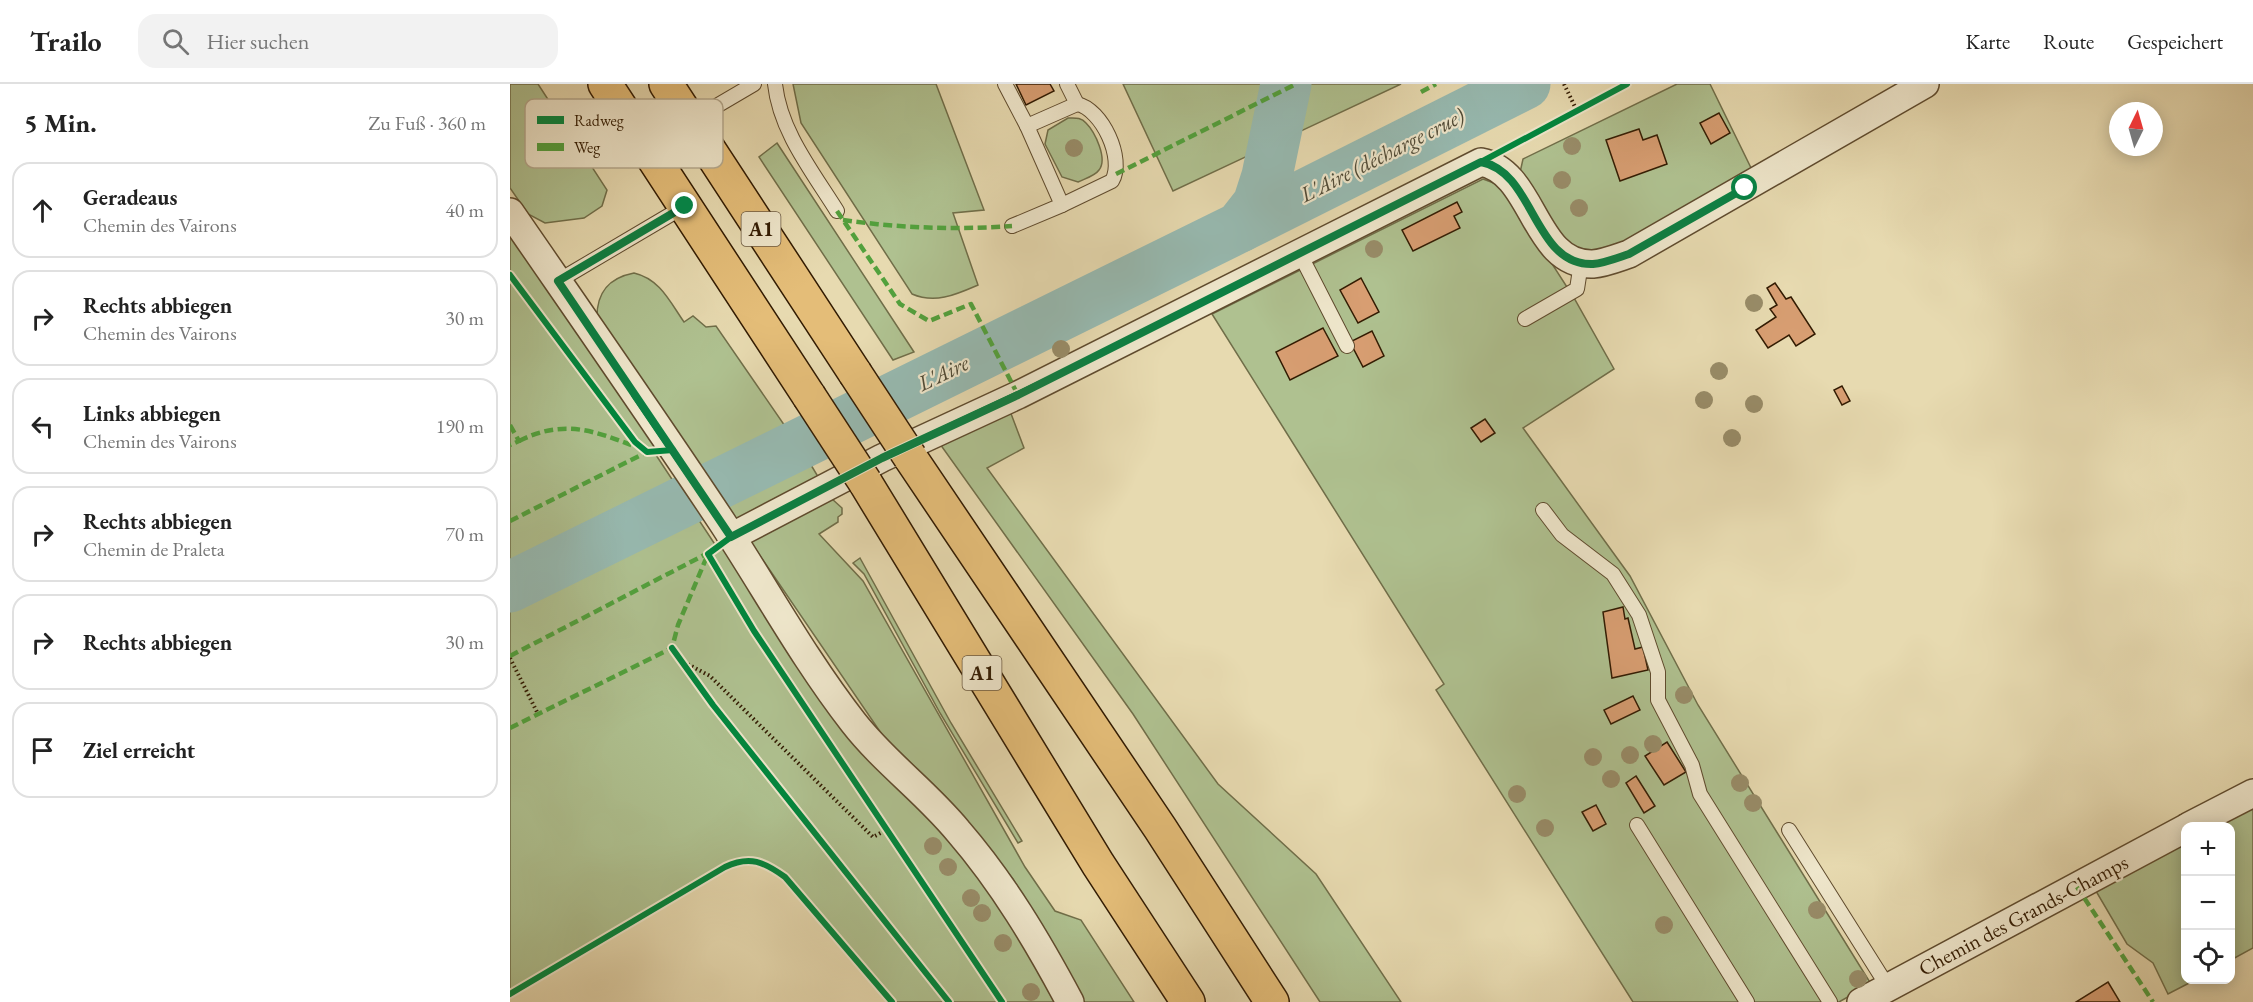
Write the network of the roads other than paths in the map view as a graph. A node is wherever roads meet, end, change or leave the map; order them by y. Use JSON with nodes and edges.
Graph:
{"nodes":[{"id":1,"x":604,"y":84,"type":"edge"},
{"id":2,"x":666,"y":84,"type":"edge"},
{"id":3,"x":754,"y":84,"type":"edge"},
{"id":4,"x":775,"y":84,"type":"edge"},
{"id":5,"x":1005,"y":84,"type":"edge"},
{"id":6,"x":1066,"y":84,"type":"edge"},
{"id":7,"x":1924,"y":84,"type":"edge"},
{"id":8,"x":614,"y":99,"type":"edge"},
{"id":9,"x":676,"y":99,"type":"edge"},
{"id":10,"x":723,"y":103,"type":"edge"},
{"id":11,"x":1077,"y":104,"type":"junction"},
{"id":12,"x":1027,"y":126,"type":"junction"},
{"id":13,"x":660,"y":168,"type":"edge"},
{"id":14,"x":721,"y":168,"type":"edge"},
{"id":15,"x":1062,"y":205,"type":"junction"},
{"id":16,"x":685,"y":206,"type":"junction"},
{"id":17,"x":837,"y":211,"type":"dead end"},
{"id":18,"x":510,"y":212,"type":"edge"},
{"id":19,"x":1012,"y":226,"type":"dead end"},
{"id":20,"x":1300,"y":254,"type":"junction"},
{"id":21,"x":1581,"y":263,"type":"junction"},
{"id":22,"x":558,"y":281,"type":"junction"},
{"id":23,"x":1525,"y":319,"type":"dead end"},
{"id":24,"x":1347,"y":346,"type":"dead end"},
{"id":25,"x":1543,"y":510,"type":"dead end"},
{"id":26,"x":727,"y":531,"type":"junction"},
{"id":27,"x":2253,"y":793,"type":"edge"},
{"id":28,"x":2197,"y":822,"type":"edge"},
{"id":29,"x":1637,"y":825,"type":"dead end"},
{"id":30,"x":1789,"y":830,"type":"dead end"},
{"id":31,"x":2181,"y":830,"type":"edge"},
{"id":32,"x":1888,"y":987,"type":"junction"},
{"id":33,"x":1070,"y":1002,"type":"edge"},
{"id":34,"x":1188,"y":1002,"type":"edge"},
{"id":35,"x":1272,"y":1002,"type":"edge"},
{"id":36,"x":1747,"y":1002,"type":"edge"},
{"id":37,"x":1830,"y":1002,"type":"edge"},
{"id":38,"x":1861,"y":1002,"type":"edge"}],
"edges":[{"from":1,"to":8,"type":"highway","number":"A1"},
{"from":2,"to":9,"type":"highway","number":"A1"},
{"from":3,"to":10,"type":"lane"},
{"from":4,"to":17,"type":"lane"},
{"from":5,"to":12,"type":"lane"},
{"from":6,"to":11,"type":"lane"},
{"from":7,"to":21,"type":"street"},
{"from":11,"to":12,"type":"lane"},
{"from":11,"to":15,"type":"lane"},
{"from":12,"to":15,"type":"lane"},
{"from":13,"to":16,"type":"highway","number":"A1"},
{"from":14,"to":35,"type":"highway","number":"A1","bridge":true},
{"from":15,"to":19,"type":"lane"},
{"from":16,"to":22,"type":"lane"},
{"from":16,"to":34,"type":"highway","number":"A1","bridge":true},
{"from":18,"to":22,"type":"street"},
{"from":20,"to":21,"type":"street"},
{"from":20,"to":24,"type":"lane"},
{"from":20,"to":26,"type":"street"},
{"from":21,"to":23,"type":"lane"},
{"from":22,"to":26,"type":"street"},
{"from":25,"to":37,"type":"lane"},
{"from":26,"to":33,"type":"street"},
{"from":27,"to":28,"type":"street","name":"Chemin des Grands-Champs"},
{"from":29,"to":36,"type":"lane"},
{"from":30,"to":32,"type":"lane"},
{"from":31,"to":32,"type":"street","name":"Chemin des Grands-Champs"},
{"from":32,"to":38,"type":"street","name":"Chemin des Grands-Champs"}]}
